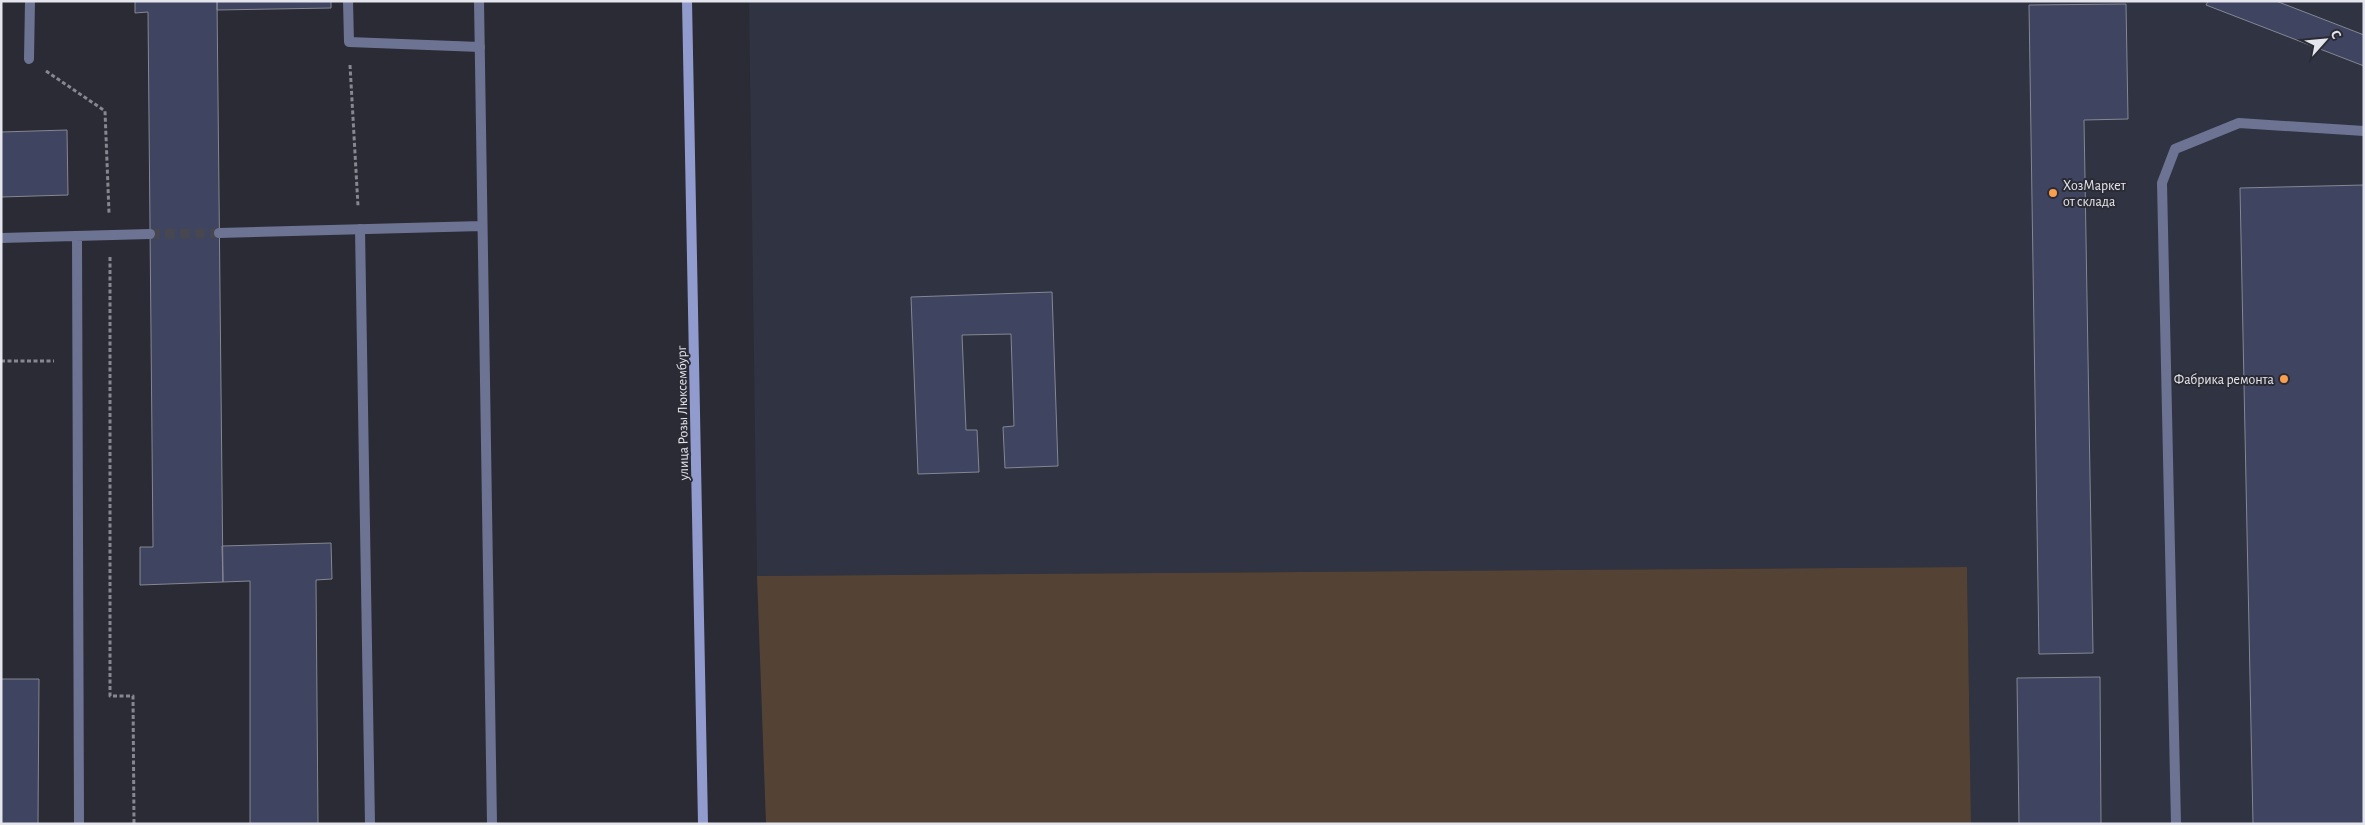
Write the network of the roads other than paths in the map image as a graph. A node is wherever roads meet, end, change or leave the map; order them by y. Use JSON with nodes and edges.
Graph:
{"nodes":[{"id":1,"x":30,"y":1,"type":"edge"},
{"id":2,"x":348,"y":1,"type":"edge"},
{"id":3,"x":479,"y":1,"type":"edge"},
{"id":4,"x":687,"y":1,"type":"edge"},
{"id":5,"x":480,"y":47,"type":"junction"},
{"id":6,"x":29,"y":59,"type":"road end"},
{"id":7,"x":2364,"y":131,"type":"edge"},
{"id":8,"x":482,"y":226,"type":"junction"},
{"id":9,"x":360,"y":229,"type":"junction"},
{"id":10,"x":219,"y":232,"type":"tunnel mouth"},
{"id":11,"x":150,"y":234,"type":"tunnel mouth"},
{"id":12,"x":77,"y":236,"type":"junction"},
{"id":13,"x":1,"y":238,"type":"edge"},
{"id":14,"x":79,"y":824,"type":"edge"},
{"id":15,"x":370,"y":824,"type":"edge"},
{"id":16,"x":492,"y":824,"type":"edge"},
{"id":17,"x":703,"y":824,"type":"edge"},
{"id":18,"x":2176,"y":824,"type":"edge"}],
"edges":[{"from":1,"to":6,"type":"street"},
{"from":2,"to":5,"type":"street"},
{"from":3,"to":5,"type":"street"},
{"from":4,"to":17,"type":"main road","name":"улица Розы Люксембург"},
{"from":5,"to":8,"type":"street"},
{"from":7,"to":18,"type":"street"},
{"from":8,"to":9,"type":"street"},
{"from":8,"to":16,"type":"street"},
{"from":9,"to":10,"type":"street"},
{"from":9,"to":15,"type":"street"},
{"from":11,"to":12,"type":"street"},
{"from":12,"to":13,"type":"street"},
{"from":12,"to":14,"type":"street"}]}
